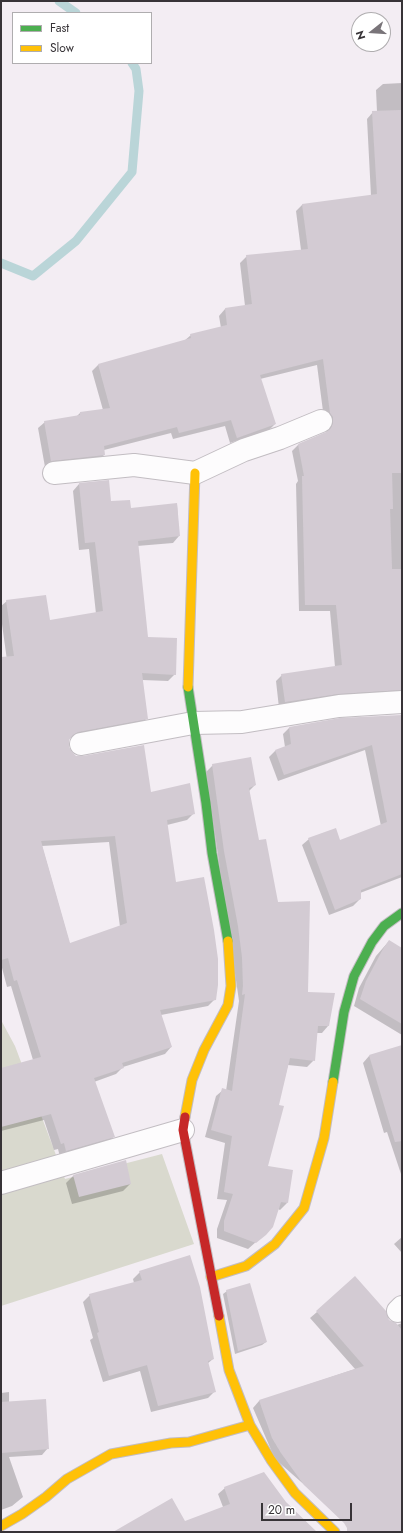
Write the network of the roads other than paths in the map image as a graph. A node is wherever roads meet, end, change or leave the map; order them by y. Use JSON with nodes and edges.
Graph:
{"nodes":[{"id":1,"x":321,"y":421,"type":"dead end"},
{"id":2,"x":54,"y":473,"type":"dead end"},
{"id":3,"x":195,"y":473,"type":"junction"},
{"id":4,"x":402,"y":702,"type":"edge"},
{"id":5,"x":193,"y":723,"type":"junction"},
{"id":6,"x":81,"y":744,"type":"dead end"},
{"id":7,"x":402,"y":913,"type":"edge"},
{"id":8,"x":183,"y":1130,"type":"junction"},
{"id":9,"x":1,"y":1183,"type":"edge"},
{"id":10,"x":211,"y":1277,"type":"junction"},
{"id":11,"x":250,"y":1425,"type":"junction"},
{"id":12,"x":1,"y":1526,"type":"edge"},
{"id":13,"x":335,"y":1532,"type":"edge"}],
"edges":[{"from":1,"to":3,"type":"street"},
{"from":2,"to":3,"type":"street"},
{"from":3,"to":5,"type":"street"},
{"from":4,"to":5,"type":"street"},
{"from":5,"to":6,"type":"street"},
{"from":5,"to":8,"type":"street"},
{"from":7,"to":10,"type":"street"},
{"from":8,"to":9,"type":"street"},
{"from":8,"to":10,"type":"street"},
{"from":10,"to":11,"type":"street"},
{"from":11,"to":12,"type":"street"},
{"from":11,"to":13,"type":"street"}]}
